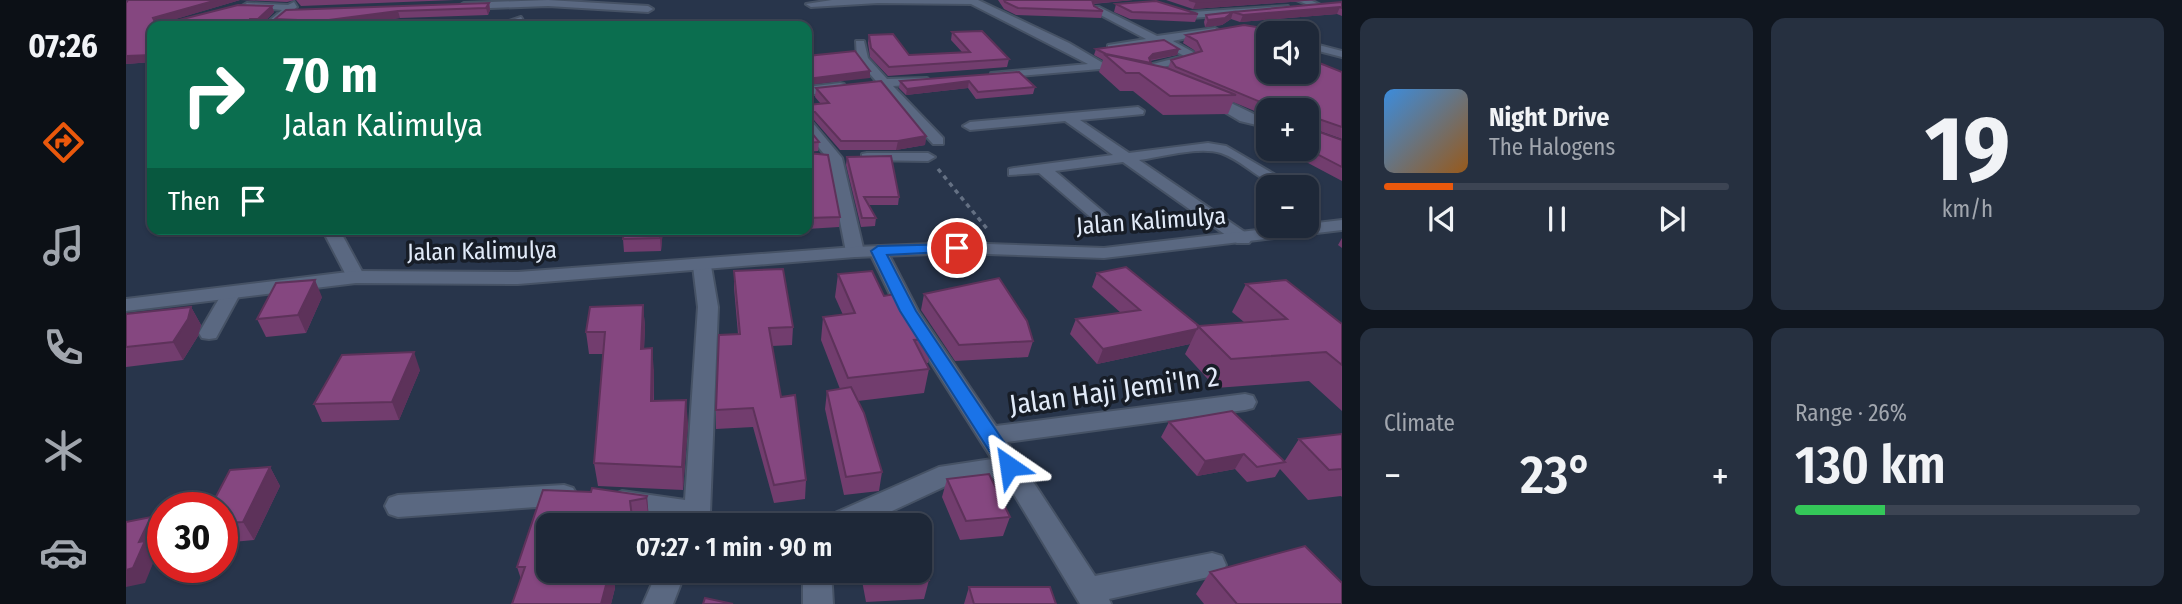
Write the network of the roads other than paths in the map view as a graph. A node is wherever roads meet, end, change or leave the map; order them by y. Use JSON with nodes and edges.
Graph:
{"nodes":[{"id":1,"x":302,"y":0,"type":"edge"},
{"id":2,"x":461,"y":0,"type":"edge"},
{"id":3,"x":973,"y":0,"type":"edge"},
{"id":4,"x":1301,"y":0,"type":"edge"},
{"id":5,"x":811,"y":4,"type":"dead end"},
{"id":6,"x":1327,"y":4,"type":"edge"},
{"id":7,"x":1113,"y":5,"type":"edge"},
{"id":8,"x":1316,"y":5,"type":"junction"},
{"id":9,"x":240,"y":6,"type":"edge"},
{"id":10,"x":409,"y":9,"type":"edge"},
{"id":11,"x":648,"y":9,"type":"dead end"},
{"id":12,"x":291,"y":11,"type":"junction"},
{"id":13,"x":1179,"y":11,"type":"edge"},
{"id":14,"x":1191,"y":15,"type":"junction"},
{"id":15,"x":420,"y":18,"type":"edge"},
{"id":16,"x":521,"y":20,"type":"dead end"},
{"id":17,"x":276,"y":21,"type":"edge"},
{"id":18,"x":518,"y":21,"type":"edge"},
{"id":19,"x":1157,"y":38,"type":"junction"},
{"id":20,"x":860,"y":43,"type":"dead end"},
{"id":21,"x":1112,"y":47,"type":"edge"},
{"id":22,"x":1319,"y":48,"type":"edge"},
{"id":23,"x":1342,"y":54,"type":"edge"},
{"id":24,"x":1100,"y":66,"type":"junction"},
{"id":25,"x":988,"y":75,"type":"edge"},
{"id":26,"x":933,"y":79,"type":"edge"},
{"id":27,"x":884,"y":83,"type":"junction"},
{"id":28,"x":812,"y":90,"type":"edge"},
{"id":29,"x":1197,"y":92,"type":"edge"},
{"id":30,"x":1055,"y":104,"type":"dead end"},
{"id":31,"x":1138,"y":111,"type":"dead end"},
{"id":32,"x":1066,"y":116,"type":"junction"},
{"id":33,"x":1050,"y":118,"type":"junction"},
{"id":34,"x":1256,"y":121,"type":"edge"},
{"id":35,"x":970,"y":126,"type":"dead end"},
{"id":36,"x":812,"y":131,"type":"edge"},
{"id":37,"x":937,"y":141,"type":"dead end"},
{"id":38,"x":928,"y":157,"type":"road end"},
{"id":39,"x":1124,"y":157,"type":"junction"},
{"id":40,"x":816,"y":158,"type":"edge"},
{"id":41,"x":835,"y":158,"type":"junction"},
{"id":42,"x":1042,"y":168,"type":"junction"},
{"id":43,"x":1014,"y":172,"type":"dead end"},
{"id":44,"x":1267,"y":175,"type":"edge"},
{"id":45,"x":1101,"y":218,"type":"dead end"},
{"id":46,"x":1342,"y":225,"type":"edge"},
{"id":47,"x":333,"y":235,"type":"edge"},
{"id":48,"x":1243,"y":239,"type":"junction"},
{"id":49,"x":866,"y":251,"type":"junction"},
{"id":50,"x":702,"y":266,"type":"junction"},
{"id":51,"x":356,"y":277,"type":"junction"},
{"id":52,"x":231,"y":293,"type":"junction"},
{"id":53,"x":128,"y":307,"type":"edge"},
{"id":54,"x":209,"y":333,"type":"dead end"},
{"id":55,"x":1245,"y":402,"type":"dead end"},
{"id":56,"x":990,"y":436,"type":"junction"},
{"id":57,"x":1009,"y":466,"type":"junction"},
{"id":58,"x":398,"y":506,"type":"dead end"},
{"id":59,"x":662,"y":513,"type":"edge"},
{"id":60,"x":694,"y":513,"type":"edge"},
{"id":61,"x":862,"y":513,"type":"edge"},
{"id":62,"x":1212,"y":565,"type":"dead end"},
{"id":63,"x":667,"y":583,"type":"edge"},
{"id":64,"x":817,"y":583,"type":"edge"},
{"id":65,"x":1092,"y":597,"type":"edge"},
{"id":66,"x":658,"y":604,"type":"edge"},
{"id":67,"x":818,"y":604,"type":"edge"}],
"edges":[{"from":1,"to":12,"type":"street"},
{"from":2,"to":11,"type":"street"},
{"from":3,"to":5,"type":"street"},
{"from":3,"to":24,"type":"street"},
{"from":4,"to":8,"type":"street"},
{"from":6,"to":8,"type":"street"},
{"from":7,"to":19,"type":"street"},
{"from":8,"to":14,"type":"street"},
{"from":9,"to":12,"type":"street"},
{"from":10,"to":15,"type":"street"},
{"from":12,"to":17,"type":"street"},
{"from":13,"to":14,"type":"street"},
{"from":14,"to":19,"type":"street"},
{"from":16,"to":18,"type":"street"},
{"from":19,"to":21,"type":"street"},
{"from":19,"to":24,"type":"street"},
{"from":20,"to":27,"type":"street"},
{"from":22,"to":23,"type":"street"},
{"from":24,"to":25,"type":"street"},
{"from":26,"to":27,"type":"street"},
{"from":27,"to":28,"type":"street"},
{"from":27,"to":37,"type":"street"},
{"from":29,"to":34,"type":"street"},
{"from":30,"to":33,"type":"street"},
{"from":31,"to":32,"type":"street"},
{"from":32,"to":33,"type":"street"},
{"from":32,"to":39,"type":"street"},
{"from":33,"to":35,"type":"street"},
{"from":36,"to":41,"type":"street"},
{"from":38,"to":41,"type":"street"},
{"from":39,"to":42,"type":"street"},
{"from":39,"to":44,"type":"street"},
{"from":39,"to":48,"type":"street"},
{"from":40,"to":41,"type":"street"},
{"from":41,"to":49,"type":"street"},
{"from":42,"to":43,"type":"street"},
{"from":42,"to":45,"type":"street"},
{"from":46,"to":48,"type":"street","name":"Jalan Kalimulya"},
{"from":47,"to":51,"type":"street"},
{"from":48,"to":49,"type":"street","name":"Jalan Kalimulya"},
{"from":49,"to":50,"type":"street","name":"Jalan Kalimulya"},
{"from":49,"to":56,"type":"street"},
{"from":50,"to":51,"type":"street","name":"Jalan Kalimulya"},
{"from":50,"to":60,"type":"street"},
{"from":51,"to":52,"type":"street","name":"Jalan Kalimulya"},
{"from":52,"to":53,"type":"street","name":"Jalan Kalimulya"},
{"from":52,"to":54,"type":"street"},
{"from":55,"to":56,"type":"street","name":"Jalan Haji Jemi'In 2"},
{"from":56,"to":57,"type":"street"},
{"from":57,"to":61,"type":"street"},
{"from":57,"to":65,"type":"street"},
{"from":58,"to":59,"type":"street"},
{"from":62,"to":65,"type":"street"},
{"from":63,"to":66,"type":"street"},
{"from":64,"to":67,"type":"street"}]}
